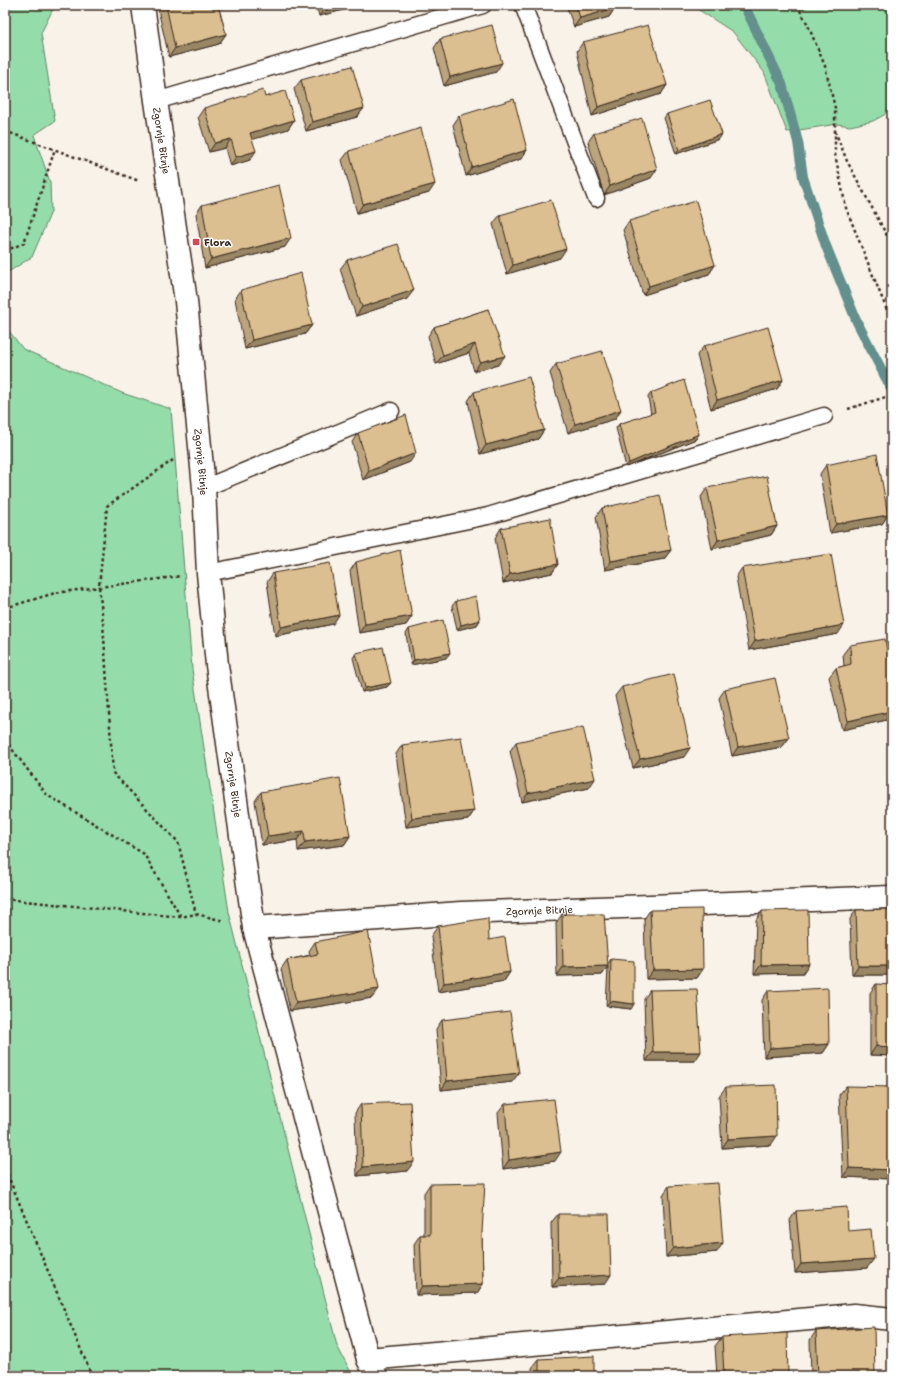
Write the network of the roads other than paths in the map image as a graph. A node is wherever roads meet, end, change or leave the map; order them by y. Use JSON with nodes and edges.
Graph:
{"nodes":[{"id":1,"x":143,"y":5,"type":"edge"},
{"id":2,"x":484,"y":5,"type":"edge"},
{"id":3,"x":523,"y":5,"type":"edge"},
{"id":4,"x":156,"y":101,"type":"junction"},
{"id":5,"x":596,"y":198,"type":"dead end"},
{"id":6,"x":391,"y":411,"type":"dead end"},
{"id":7,"x":824,"y":416,"type":"dead end"},
{"id":8,"x":204,"y":488,"type":"junction"},
{"id":9,"x":208,"y":573,"type":"junction"},
{"id":10,"x":892,"y":897,"type":"edge"},
{"id":11,"x":254,"y":928,"type":"junction"},
{"id":12,"x":892,"y":1319,"type":"edge"},
{"id":13,"x":372,"y":1367,"type":"edge"}],
"edges":[{"from":1,"to":4,"type":"street","name":"Zgornje Bitnje"},
{"from":2,"to":4,"type":"lane"},
{"from":3,"to":5,"type":"lane"},
{"from":4,"to":8,"type":"street","name":"Zgornje Bitnje"},
{"from":6,"to":8,"type":"lane"},
{"from":7,"to":9,"type":"lane"},
{"from":8,"to":9,"type":"street","name":"Zgornje Bitnje"},
{"from":9,"to":11,"type":"street","name":"Zgornje Bitnje"},
{"from":10,"to":11,"type":"street","name":"Zgornje Bitnje"},
{"from":11,"to":13,"type":"street"},
{"from":12,"to":13,"type":"street"}]}
